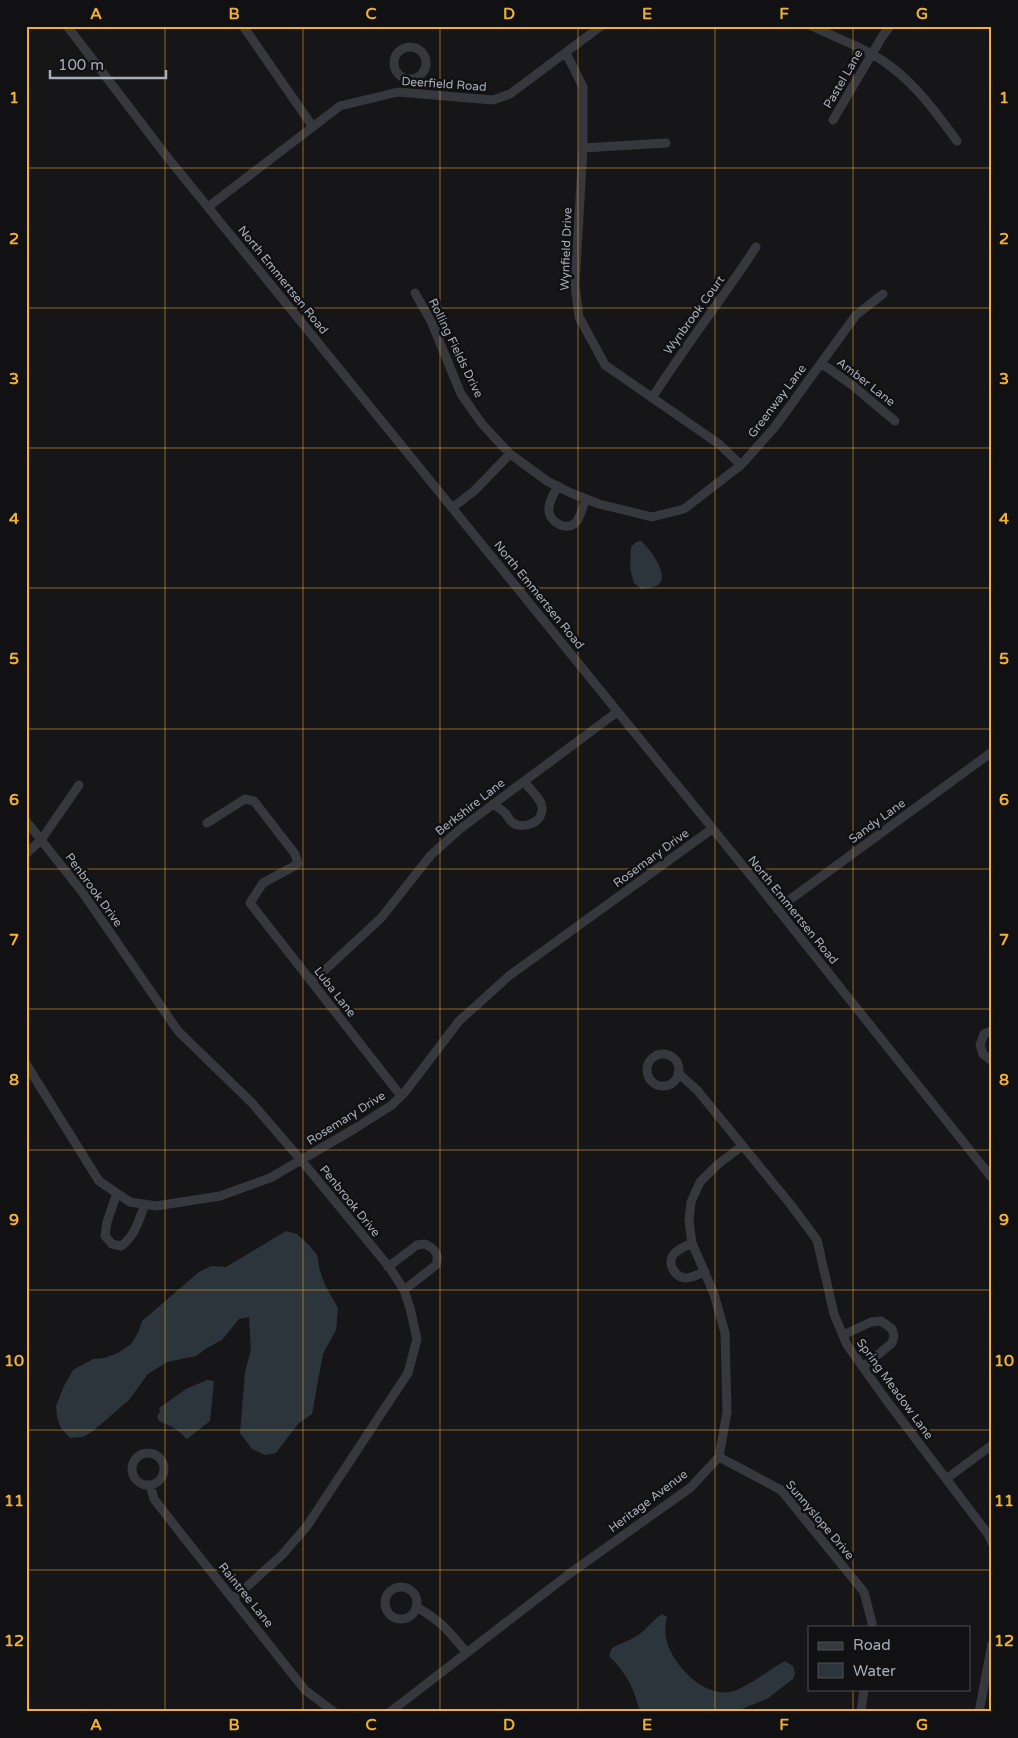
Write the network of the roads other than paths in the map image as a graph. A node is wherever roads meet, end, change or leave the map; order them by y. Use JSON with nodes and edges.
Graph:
{"nodes":[{"id":1,"x":67,"y":26,"type":"edge"},
{"id":2,"x":243,"y":26,"type":"edge"},
{"id":3,"x":601,"y":26,"type":"edge"},
{"id":4,"x":812,"y":26,"type":"edge"},
{"id":5,"x":890,"y":26,"type":"edge"},
{"id":6,"x":566,"y":53,"type":"junction"},
{"id":7,"x":872,"y":54,"type":"junction"},
{"id":8,"x":407,"y":79,"type":"dead end"},
{"id":9,"x":408,"y":93,"type":"junction"},
{"id":10,"x":833,"y":120,"type":"dead end"},
{"id":11,"x":312,"y":127,"type":"junction"},
{"id":12,"x":957,"y":141,"type":"dead end"},
{"id":13,"x":666,"y":143,"type":"dead end"},
{"id":14,"x":583,"y":148,"type":"junction"},
{"id":15,"x":208,"y":207,"type":"junction"},
{"id":16,"x":756,"y":247,"type":"dead end"},
{"id":17,"x":414,"y":293,"type":"dead end"},
{"id":18,"x":882,"y":294,"type":"dead end"},
{"id":19,"x":821,"y":363,"type":"junction"},
{"id":20,"x":652,"y":398,"type":"junction"},
{"id":21,"x":895,"y":421,"type":"dead end"},
{"id":22,"x":510,"y":454,"type":"junction"},
{"id":23,"x":741,"y":465,"type":"junction"},
{"id":24,"x":558,"y":486,"type":"junction"},
{"id":25,"x":586,"y":499,"type":"junction"},
{"id":26,"x":452,"y":508,"type":"junction"},
{"id":27,"x":680,"y":511,"type":"joint"},
{"id":28,"x":617,"y":712,"type":"junction"},
{"id":29,"x":992,"y":752,"type":"edge"},
{"id":30,"x":524,"y":781,"type":"junction"},
{"id":31,"x":79,"y":785,"type":"dead end"},
{"id":32,"x":493,"y":804,"type":"junction"},
{"id":33,"x":26,"y":820,"type":"edge"},
{"id":34,"x":207,"y":823,"type":"dead end"},
{"id":35,"x":712,"y":829,"type":"junction"},
{"id":36,"x":41,"y":840,"type":"junction"},
{"id":37,"x":26,"y":854,"type":"edge"},
{"id":38,"x":777,"y":909,"type":"junction"},
{"id":39,"x":312,"y":982,"type":"junction"},
{"id":40,"x":992,"y":1031,"type":"edge"},
{"id":41,"x":992,"y":1061,"type":"edge"},
{"id":42,"x":26,"y":1064,"type":"edge"},
{"id":43,"x":678,"y":1073,"type":"dead end"},
{"id":44,"x":401,"y":1096,"type":"junction"},
{"id":45,"x":742,"y":1146,"type":"junction"},
{"id":46,"x":300,"y":1160,"type":"junction"},
{"id":47,"x":992,"y":1178,"type":"edge"},
{"id":48,"x":117,"y":1193,"type":"junction"},
{"id":49,"x":145,"y":1204,"type":"junction"},
{"id":50,"x":692,"y":1243,"type":"junction"},
{"id":51,"x":388,"y":1267,"type":"junction"},
{"id":52,"x":705,"y":1272,"type":"junction"},
{"id":53,"x":404,"y":1290,"type":"junction"},
{"id":54,"x":843,"y":1335,"type":"junction"},
{"id":55,"x":863,"y":1367,"type":"junction"},
{"id":56,"x":992,"y":1445,"type":"edge"},
{"id":57,"x":719,"y":1457,"type":"junction"},
{"id":58,"x":946,"y":1479,"type":"junction"},
{"id":59,"x":150,"y":1485,"type":"dead end"},
{"id":60,"x":992,"y":1543,"type":"edge"},
{"id":61,"x":233,"y":1599,"type":"junction"},
{"id":62,"x":416,"y":1607,"type":"dead end"},
{"id":63,"x":872,"y":1626,"type":"edge"},
{"id":64,"x":992,"y":1644,"type":"edge"},
{"id":65,"x":466,"y":1652,"type":"junction"},
{"id":66,"x":864,"y":1690,"type":"edge"},
{"id":67,"x":334,"y":1712,"type":"edge"},
{"id":68,"x":390,"y":1712,"type":"edge"},
{"id":69,"x":861,"y":1712,"type":"edge"},
{"id":70,"x":979,"y":1712,"type":"edge"}],
"edges":[{"from":1,"to":15,"type":"street","name":"North Emmertsen Road"},
{"from":2,"to":11,"type":"street"},
{"from":3,"to":6,"type":"street","name":"Deerfield Road"},
{"from":4,"to":7,"type":"street"},
{"from":5,"to":7,"type":"street","name":"Pastel Lane"},
{"from":6,"to":9,"type":"street","name":"Deerfield Road"},
{"from":6,"to":14,"type":"street","name":"Wynfield Drive"},
{"from":7,"to":10,"type":"street","name":"Pastel Lane"},
{"from":7,"to":12,"type":"street"},
{"from":8,"to":9,"type":"street"},
{"from":9,"to":11,"type":"street","name":"Deerfield Road"},
{"from":11,"to":15,"type":"street","name":"Deerfield Road"},
{"from":13,"to":14,"type":"street"},
{"from":14,"to":20,"type":"street","name":"Wynfield Drive"},
{"from":15,"to":26,"type":"street","name":"North Emmertsen Road"},
{"from":16,"to":20,"type":"street","name":"Wynbrook Court"},
{"from":17,"to":22,"type":"street","name":"Rolling Fields Drive"},
{"from":18,"to":19,"type":"street","name":"Greenway Lane"},
{"from":19,"to":21,"type":"street","name":"Amber Lane"},
{"from":19,"to":23,"type":"street","name":"Greenway Lane"},
{"from":20,"to":23,"type":"street","name":"Wynfield Drive"},
{"from":22,"to":24,"type":"street","name":"Rolling Fields Drive"},
{"from":22,"to":26,"type":"street"},
{"from":23,"to":27,"type":"street","name":"Greenway Lane"},
{"from":24,"to":25,"type":"street","name":"Rolling Fields Drive"},
{"from":24,"to":25,"type":"street"},
{"from":25,"to":27,"type":"street","name":"Rolling Fields Drive"},
{"from":26,"to":28,"type":"street","name":"North Emmertsen Road"},
{"from":28,"to":30,"type":"street","name":"Berkshire Lane"},
{"from":28,"to":35,"type":"street","name":"North Emmertsen Road"},
{"from":29,"to":38,"type":"street","name":"Sandy Lane"},
{"from":30,"to":32,"type":"street","name":"Berkshire Lane"},
{"from":30,"to":32,"type":"street"},
{"from":31,"to":36,"type":"street"},
{"from":32,"to":39,"type":"street","name":"Berkshire Lane"},
{"from":33,"to":36,"type":"street","name":"Penbrook Drive"},
{"from":34,"to":39,"type":"street","name":"Luba Lane"},
{"from":35,"to":38,"type":"street","name":"North Emmertsen Road"},
{"from":35,"to":44,"type":"street","name":"Rosemary Drive"},
{"from":36,"to":37,"type":"street"},
{"from":36,"to":46,"type":"street","name":"Penbrook Drive"},
{"from":38,"to":47,"type":"street","name":"North Emmertsen Road"},
{"from":39,"to":44,"type":"street","name":"Luba Lane"},
{"from":40,"to":41,"type":"street"},
{"from":42,"to":48,"type":"street","name":"Rosemary Drive"},
{"from":43,"to":45,"type":"street","name":"Spring Meadow Lane"},
{"from":44,"to":46,"type":"street","name":"Rosemary Drive"},
{"from":45,"to":50,"type":"street"},
{"from":45,"to":54,"type":"street","name":"Spring Meadow Lane"},
{"from":46,"to":49,"type":"street","name":"Rosemary Drive"},
{"from":46,"to":51,"type":"street","name":"Penbrook Drive"},
{"from":48,"to":49,"type":"street","name":"Rosemary Drive"},
{"from":48,"to":49,"type":"street"},
{"from":50,"to":52,"type":"street"},
{"from":50,"to":52,"type":"street"},
{"from":51,"to":53,"type":"street","name":"Penbrook Drive"},
{"from":51,"to":53,"type":"street"},
{"from":52,"to":57,"type":"street"},
{"from":53,"to":61,"type":"street","name":"Penbrook Drive"},
{"from":54,"to":55,"type":"street","name":"Spring Meadow Lane"},
{"from":54,"to":55,"type":"street"},
{"from":55,"to":58,"type":"street","name":"Spring Meadow Lane"},
{"from":56,"to":58,"type":"street"},
{"from":57,"to":63,"type":"street","name":"Sunnyslope Drive"},
{"from":57,"to":65,"type":"street","name":"Heritage Avenue"},
{"from":58,"to":60,"type":"street","name":"Spring Meadow Lane"},
{"from":59,"to":61,"type":"street","name":"Raintree Lane"},
{"from":61,"to":67,"type":"street","name":"Raintree Lane"},
{"from":62,"to":65,"type":"street"},
{"from":64,"to":70,"type":"street"},
{"from":65,"to":68,"type":"street","name":"Heritage Avenue"},
{"from":66,"to":69,"type":"street"}]}
